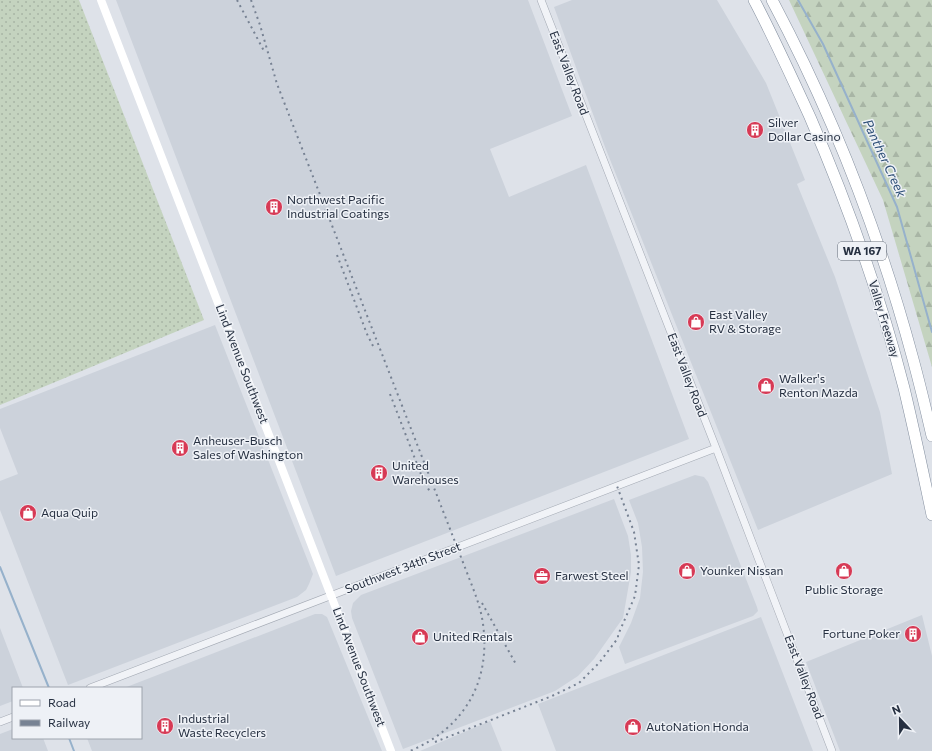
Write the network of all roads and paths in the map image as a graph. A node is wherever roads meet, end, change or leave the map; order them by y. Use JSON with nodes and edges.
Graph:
{"nodes":[{"id":1,"x":101,"y":0,"type":"edge"},
{"id":2,"x":540,"y":0,"type":"edge"},
{"id":3,"x":754,"y":0,"type":"edge"},
{"id":4,"x":772,"y":0,"type":"edge"},
{"id":5,"x":778,"y":0,"type":"edge"},
{"id":6,"x":932,"y":411,"type":"edge"},
{"id":7,"x":932,"y":436,"type":"edge"},
{"id":8,"x":716,"y":448,"type":"junction"},
{"id":9,"x":932,"y":515,"type":"edge"},
{"id":10,"x":331,"y":595,"type":"junction"},
{"id":11,"x":93,"y":687,"type":"edge"},
{"id":12,"x":12,"y":717,"type":"edge"},
{"id":13,"x":0,"y":722,"type":"edge"},
{"id":14,"x":391,"y":751,"type":"edge"},
{"id":15,"x":832,"y":751,"type":"edge"}],
"edges":[{"from":1,"to":10,"type":"main road","name":"Lind Avenue Southwest"},
{"from":2,"to":8,"type":"street","name":"East Valley Road"},
{"from":3,"to":9,"type":"highway","name":"Valley Freeway","number":"WA 167"},
{"from":4,"to":7,"type":"highway"},
{"from":5,"to":6,"type":"highway","name":"Valley Freeway","number":"WA 167"},
{"from":8,"to":10,"type":"street","name":"Southwest 34th Street"},
{"from":8,"to":15,"type":"street","name":"East Valley Road"},
{"from":10,"to":11,"type":"street","name":"Southwest 34th Street"},
{"from":10,"to":14,"type":"main road","name":"Lind Avenue Southwest"},
{"from":12,"to":13,"type":"street"}]}
